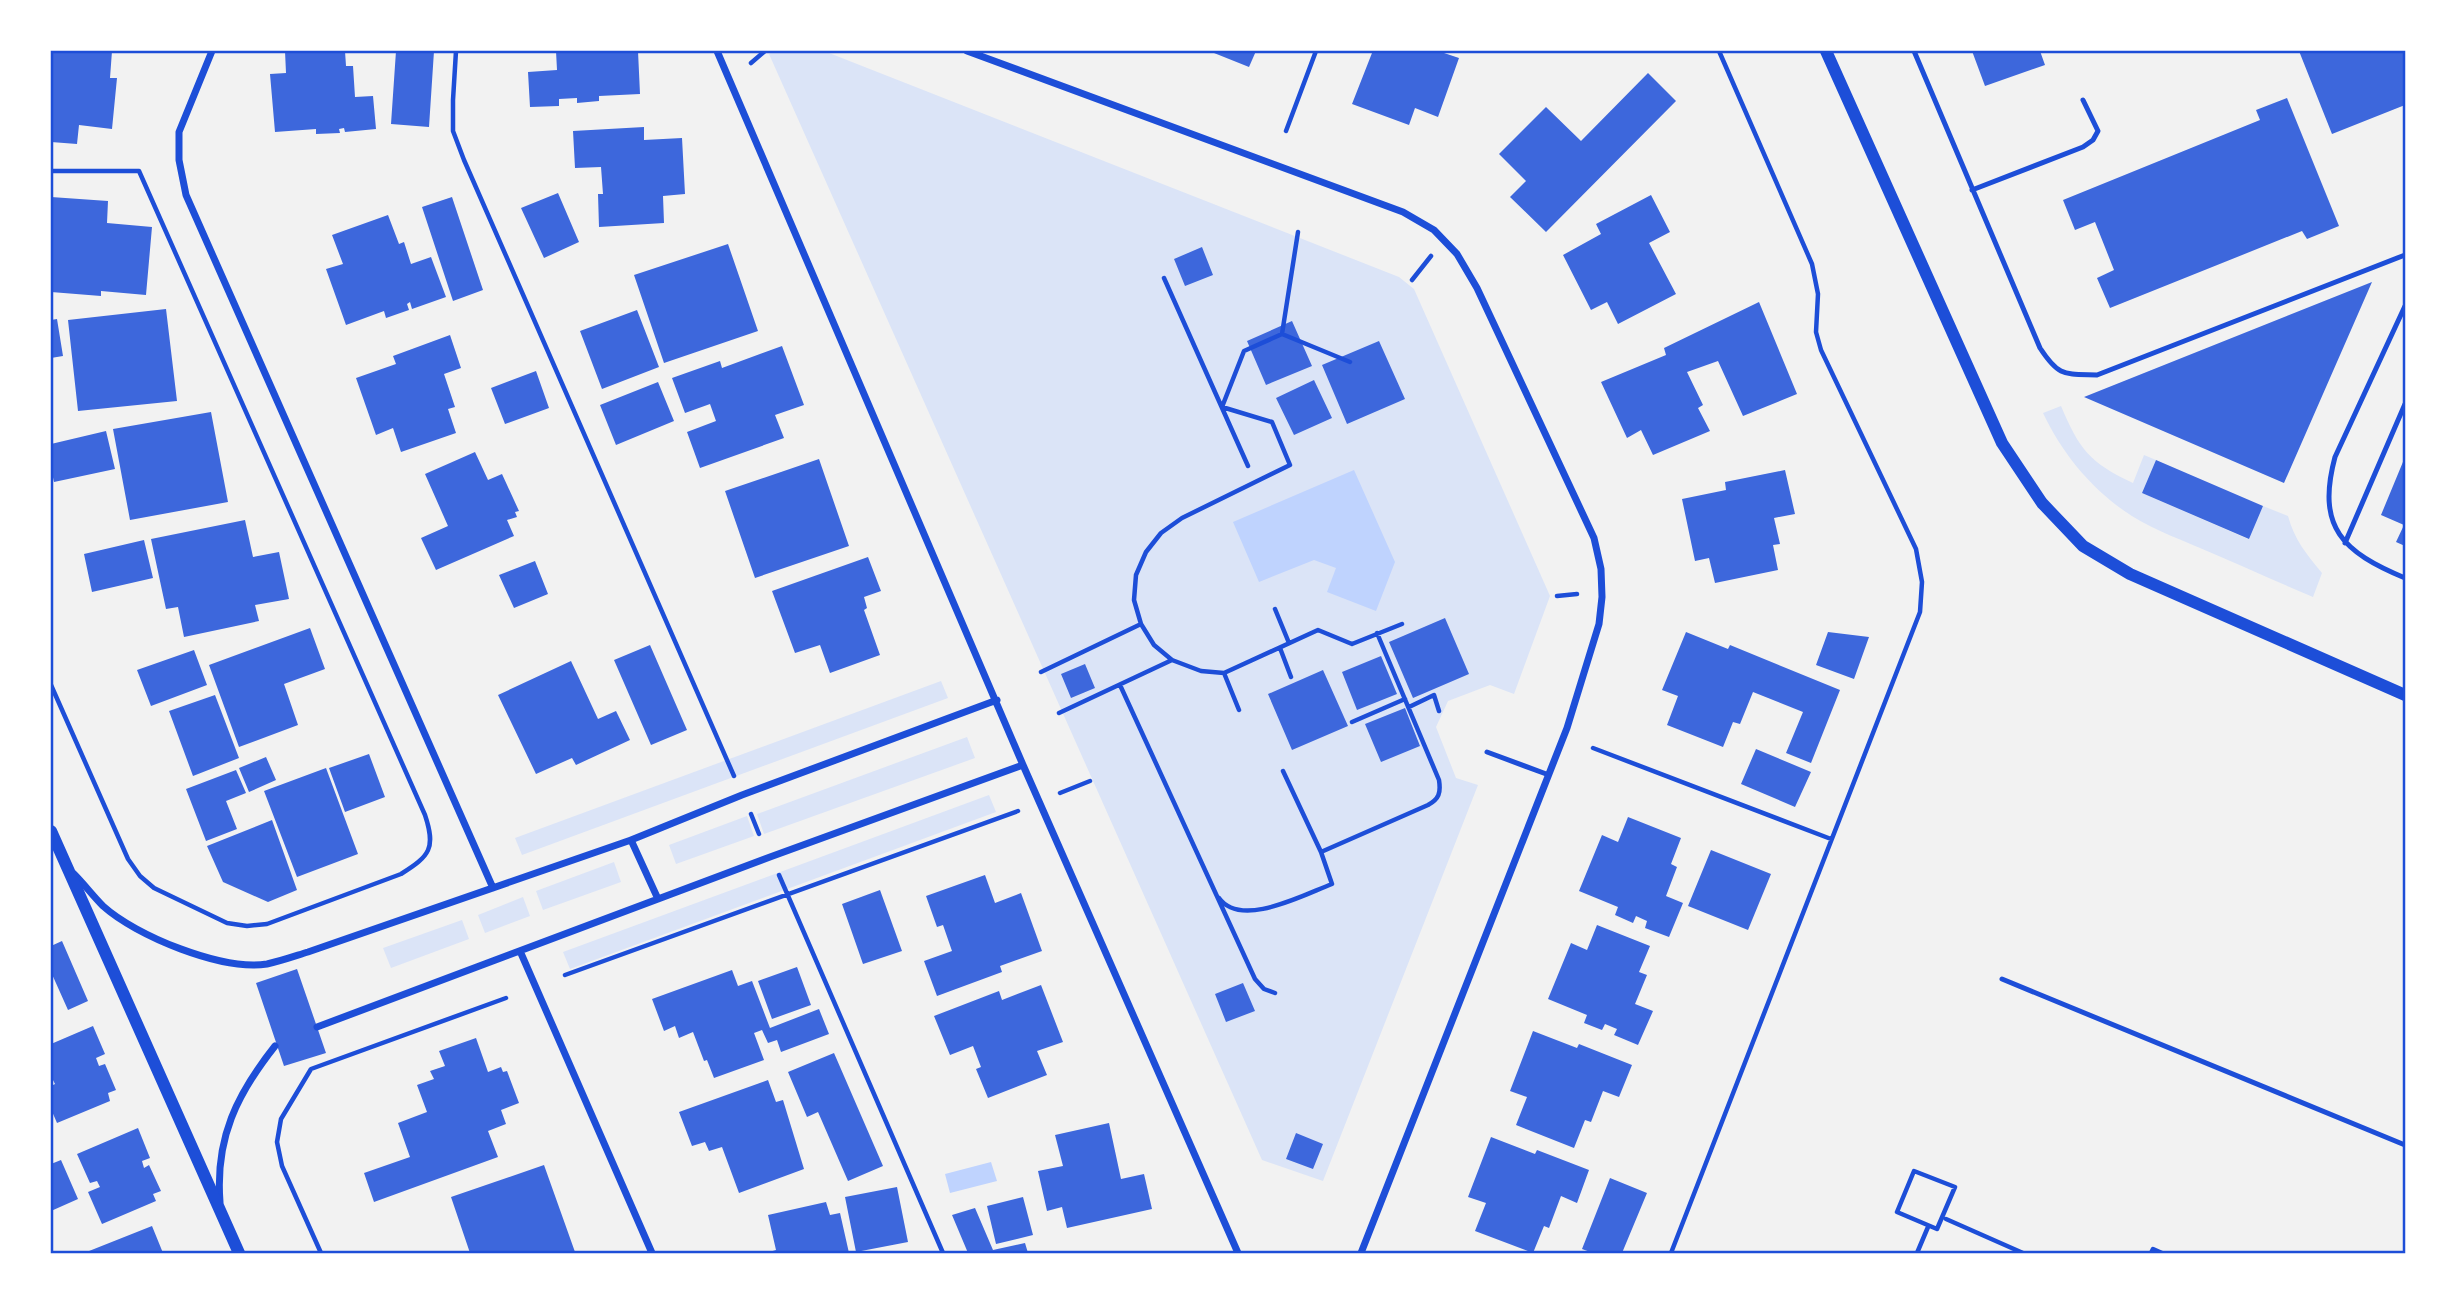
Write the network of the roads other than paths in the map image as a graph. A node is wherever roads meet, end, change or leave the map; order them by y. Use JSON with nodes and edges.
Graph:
{"nodes":[{"id":1,"x":212,"y":51,"type":"edge"},
{"id":2,"x":716,"y":51,"type":"edge"},
{"id":3,"x":967,"y":51,"type":"edge"},
{"id":4,"x":1826,"y":51,"type":"edge"},
{"id":5,"x":1914,"y":51,"type":"edge"},
{"id":6,"x":2083,"y":100,"type":"dead end"},
{"id":7,"x":1972,"y":190,"type":"junction"},
{"id":8,"x":2405,"y":255,"type":"edge"},
{"id":9,"x":2405,"y":306,"type":"edge"},
{"id":10,"x":2405,"y":404,"type":"edge"},
{"id":11,"x":2345,"y":543,"type":"junction"},
{"id":12,"x":2405,"y":578,"type":"edge"},
{"id":13,"x":2405,"y":695,"type":"edge"},
{"id":14,"x":997,"y":700,"type":"junction"},
{"id":15,"x":1487,"y":752,"type":"dead end"},
{"id":16,"x":1023,"y":765,"type":"junction"},
{"id":17,"x":1549,"y":775,"type":"junction"},
{"id":18,"x":51,"y":831,"type":"edge"},
{"id":19,"x":631,"y":840,"type":"junction"},
{"id":20,"x":66,"y":865,"type":"junction"},
{"id":21,"x":493,"y":888,"type":"junction"},
{"id":22,"x":658,"y":899,"type":"junction"},
{"id":23,"x":520,"y":951,"type":"junction"},
{"id":24,"x":2002,"y":979,"type":"dead end"},
{"id":25,"x":317,"y":1027,"type":"dead end"},
{"id":26,"x":275,"y":1046,"type":"dead end"},
{"id":27,"x":2405,"y":1145,"type":"edge"},
{"id":28,"x":220,"y":1210,"type":"junction"},
{"id":29,"x":239,"y":1253,"type":"edge"},
{"id":30,"x":652,"y":1253,"type":"edge"},
{"id":31,"x":1238,"y":1253,"type":"edge"},
{"id":32,"x":1362,"y":1253,"type":"edge"}],
"edges":[{"from":1,"to":21,"type":"street"},
{"from":2,"to":14,"type":"street"},
{"from":3,"to":17,"type":"street"},
{"from":4,"to":13,"type":"street"},
{"from":5,"to":7,"type":"lane"},
{"from":6,"to":7,"type":"lane"},
{"from":7,"to":8,"type":"lane"},
{"from":9,"to":11,"type":"lane"},
{"from":10,"to":11,"type":"lane"},
{"from":11,"to":12,"type":"lane"},
{"from":14,"to":16,"type":"street"},
{"from":14,"to":19,"type":"street"},
{"from":15,"to":17,"type":"lane"},
{"from":16,"to":22,"type":"street"},
{"from":16,"to":31,"type":"street"},
{"from":17,"to":32,"type":"street"},
{"from":18,"to":20,"type":"street"},
{"from":19,"to":21,"type":"street"},
{"from":19,"to":22,"type":"street"},
{"from":20,"to":21,"type":"street"},
{"from":20,"to":28,"type":"street"},
{"from":22,"to":23,"type":"street"},
{"from":23,"to":25,"type":"street"},
{"from":23,"to":30,"type":"street"},
{"from":24,"to":27,"type":"lane"},
{"from":26,"to":28,"type":"street"},
{"from":28,"to":29,"type":"street"}]}
